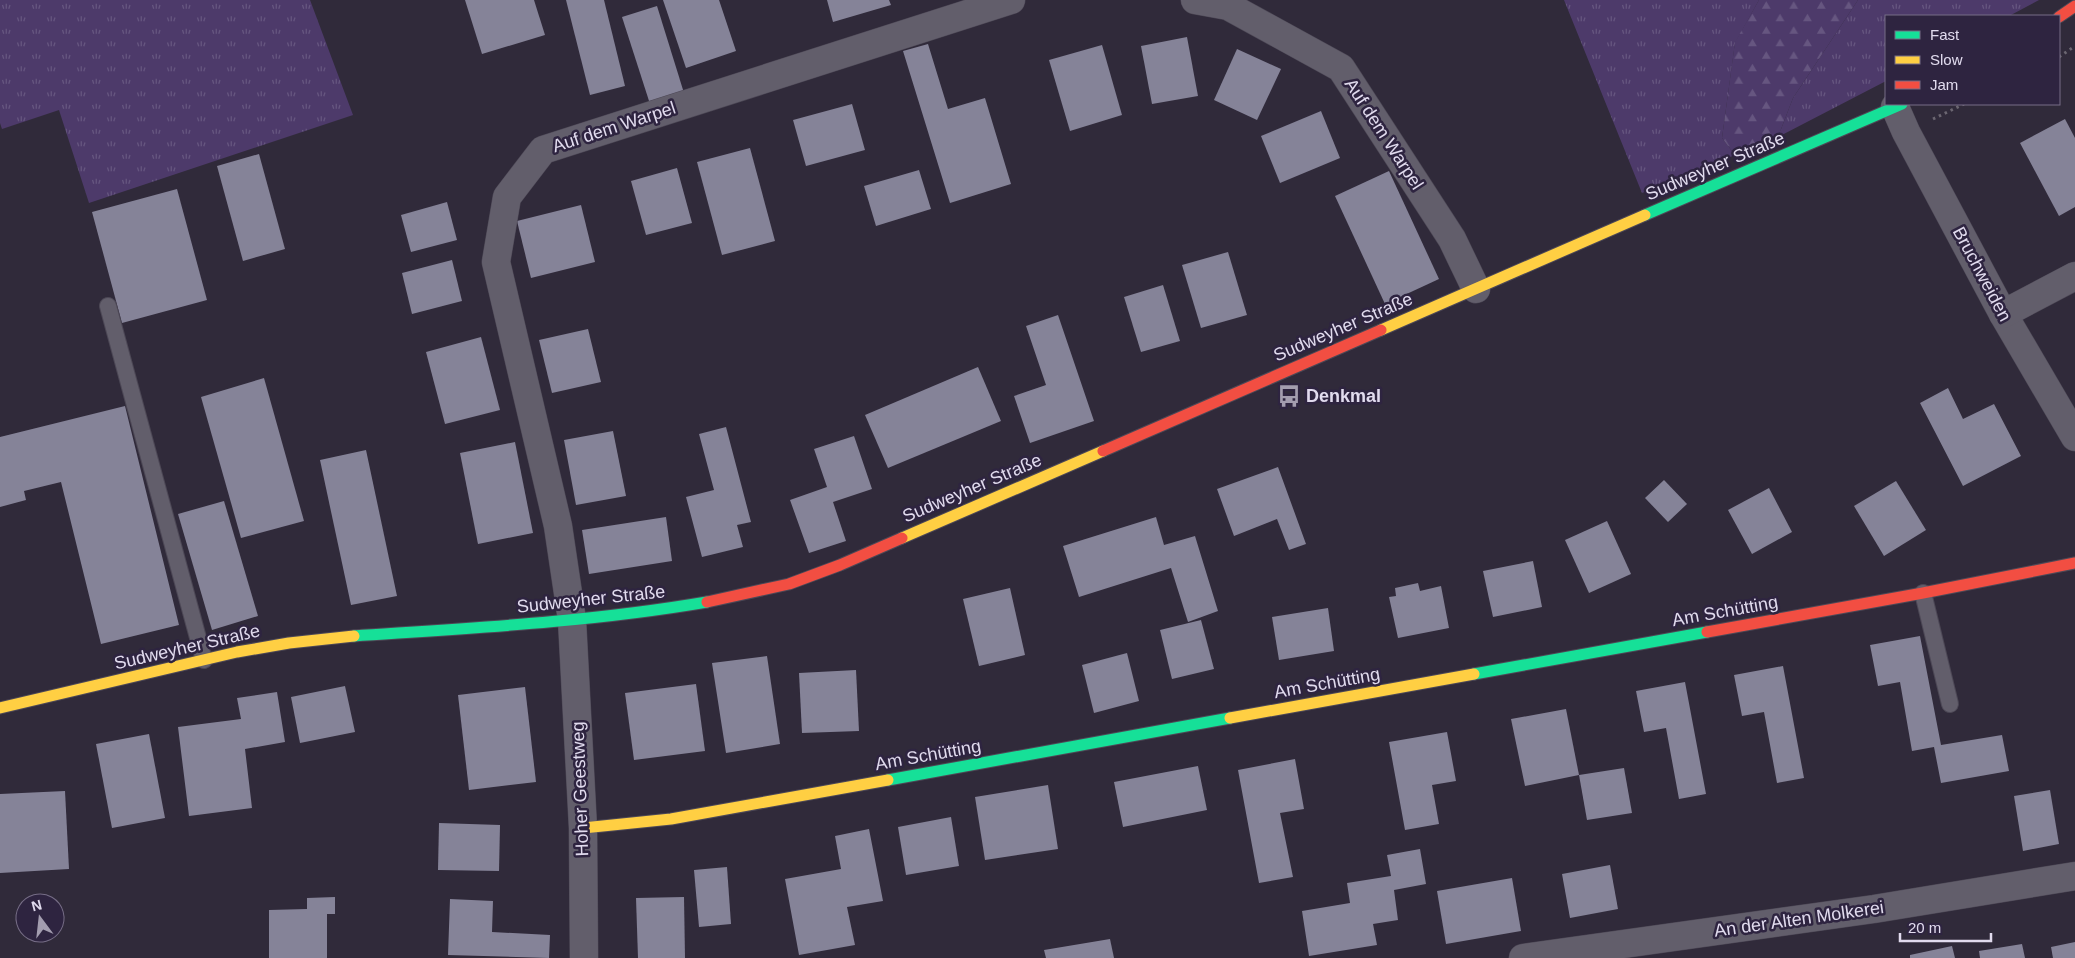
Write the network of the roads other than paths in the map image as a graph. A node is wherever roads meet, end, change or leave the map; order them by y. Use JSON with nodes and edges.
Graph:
{"nodes":[{"id":1,"x":1011,"y":0,"type":"edge"},
{"id":2,"x":1195,"y":0,"type":"edge"},
{"id":3,"x":2075,"y":6,"type":"edge"},
{"id":4,"x":2060,"y":16,"type":"edge"},
{"id":5,"x":1898,"y":105,"type":"edge"},
{"id":6,"x":2075,"y":276,"type":"edge"},
{"id":7,"x":1476,"y":289,"type":"junction"},
{"id":8,"x":108,"y":306,"type":"dead end"},
{"id":9,"x":2003,"y":314,"type":"junction"},
{"id":10,"x":2075,"y":437,"type":"edge"},
{"id":11,"x":2075,"y":562,"type":"edge"},
{"id":12,"x":1924,"y":593,"type":"junction"},
{"id":13,"x":572,"y":620,"type":"junction"},
{"id":14,"x":204,"y":660,"type":"junction"},
{"id":15,"x":1950,"y":704,"type":"dead end"},
{"id":16,"x":0,"y":708,"type":"edge"},
{"id":17,"x":583,"y":828,"type":"junction"},
{"id":18,"x":2075,"y":876,"type":"edge"},
{"id":19,"x":584,"y":958,"type":"edge"},
{"id":20,"x":1523,"y":958,"type":"edge"}],
"edges":[{"from":1,"to":13,"type":"street","name":"Auf dem Warpel"},
{"from":2,"to":7,"type":"street","name":"Auf dem Warpel"},
{"from":3,"to":4,"type":"street"},
{"from":5,"to":7,"type":"street","name":"Sudweyher Straße"},
{"from":5,"to":9,"type":"street","name":"Bruchweiden"},
{"from":6,"to":9,"type":"street"},
{"from":7,"to":13,"type":"street","name":"Sudweyher Straße"},
{"from":8,"to":14,"type":"lane"},
{"from":9,"to":10,"type":"street","name":"Bruchweiden"},
{"from":11,"to":12,"type":"street","name":"Am Schütting"},
{"from":12,"to":15,"type":"lane"},
{"from":12,"to":17,"type":"street","name":"Am Schütting"},
{"from":13,"to":14,"type":"street","name":"Sudweyher Straße"},
{"from":13,"to":17,"type":"street","name":"Hoher Geestweg"},
{"from":14,"to":16,"type":"street","name":"Sudweyher Straße"},
{"from":17,"to":19,"type":"street","name":"Hoher Geestweg"},
{"from":18,"to":20,"type":"street","name":"An der Alten Molkerei"}]}
